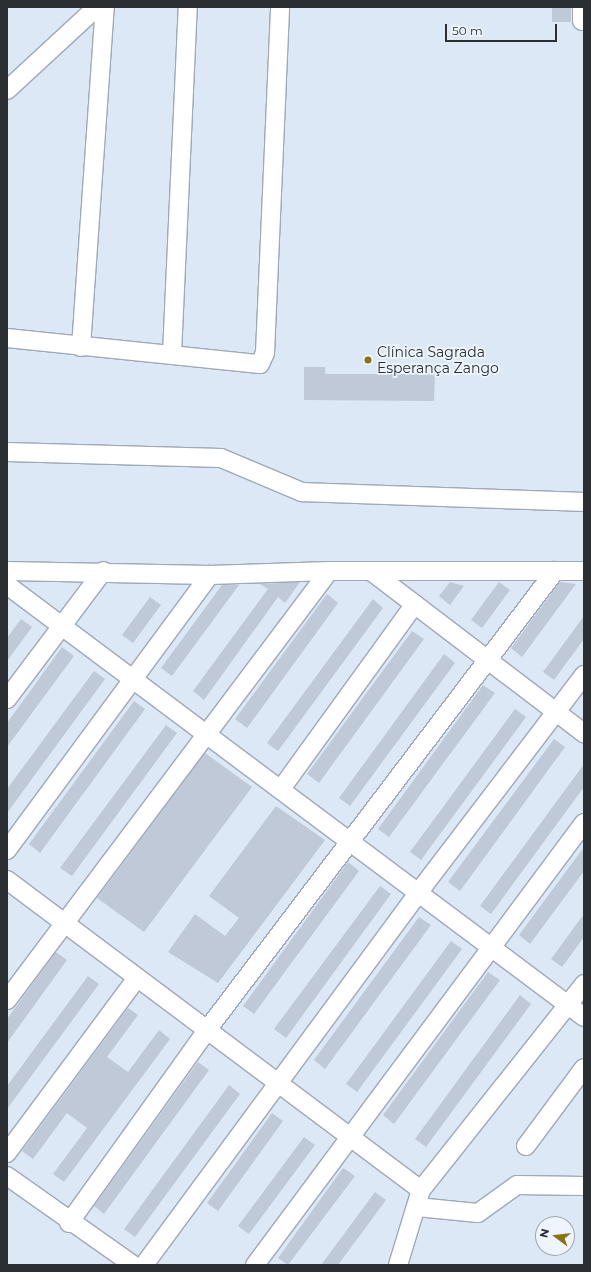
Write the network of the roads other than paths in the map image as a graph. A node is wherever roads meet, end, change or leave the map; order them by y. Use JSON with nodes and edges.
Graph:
{"nodes":[{"id":1,"x":97,"y":7,"type":"edge"},
{"id":2,"x":105,"y":7,"type":"edge"},
{"id":3,"x":188,"y":7,"type":"edge"},
{"id":4,"x":280,"y":7,"type":"edge"},
{"id":5,"x":7,"y":90,"type":"edge"},
{"id":6,"x":7,"y":338,"type":"edge"},
{"id":7,"x":81,"y":347,"type":"junction"},
{"id":8,"x":172,"y":354,"type":"junction"},
{"id":9,"x":7,"y":452,"type":"edge"},
{"id":10,"x":584,"y":502,"type":"edge"},
{"id":11,"x":7,"y":571,"type":"edge"},
{"id":12,"x":103,"y":571,"type":"junction"},
{"id":13,"x":329,"y":571,"type":"junction"},
{"id":14,"x":372,"y":571,"type":"junction"},
{"id":15,"x":555,"y":571,"type":"junction"},
{"id":16,"x":584,"y":572,"type":"edge"},
{"id":17,"x":210,"y":575,"type":"junction"},
{"id":18,"x":7,"y":585,"type":"edge"},
{"id":19,"x":415,"y":604,"type":"junction"},
{"id":20,"x":61,"y":625,"type":"junction"},
{"id":21,"x":487,"y":659,"type":"junction"},
{"id":22,"x":584,"y":675,"type":"edge"},
{"id":23,"x":133,"y":679,"type":"junction"},
{"id":24,"x":7,"y":699,"type":"edge"},
{"id":25,"x":557,"y":712,"type":"junction"},
{"id":26,"x":584,"y":732,"type":"edge"},
{"id":27,"x":205,"y":735,"type":"junction"},
{"id":28,"x":281,"y":789,"type":"junction"},
{"id":29,"x":584,"y":823,"type":"edge"},
{"id":30,"x":349,"y":840,"type":"junction"},
{"id":31,"x":7,"y":850,"type":"edge"},
{"id":32,"x":7,"y":880,"type":"edge"},
{"id":33,"x":418,"y":893,"type":"junction"},
{"id":34,"x":64,"y":924,"type":"junction"},
{"id":35,"x":491,"y":948,"type":"junction"},
{"id":36,"x":137,"y":978,"type":"junction"},
{"id":37,"x":584,"y":984,"type":"edge"},
{"id":38,"x":7,"y":1000,"type":"edge"},
{"id":39,"x":568,"y":1006,"type":"junction"},
{"id":40,"x":584,"y":1017,"type":"edge"},
{"id":41,"x":207,"y":1030,"type":"junction"},
{"id":42,"x":584,"y":1068,"type":"edge"},
{"id":43,"x":278,"y":1083,"type":"junction"},
{"id":44,"x":350,"y":1137,"type":"junction"},
{"id":45,"x":526,"y":1146,"type":"dead end"},
{"id":46,"x":7,"y":1153,"type":"edge"},
{"id":47,"x":7,"y":1176,"type":"edge"},
{"id":48,"x":584,"y":1186,"type":"edge"},
{"id":49,"x":419,"y":1198,"type":"junction"},
{"id":50,"x":69,"y":1223,"type":"junction"},
{"id":51,"x":132,"y":1265,"type":"edge"},
{"id":52,"x":144,"y":1265,"type":"edge"},
{"id":53,"x":255,"y":1265,"type":"edge"},
{"id":54,"x":398,"y":1265,"type":"edge"}],
"edges":[{"from":1,"to":5,"type":"street"},
{"from":2,"to":7,"type":"street"},
{"from":3,"to":8,"type":"street"},
{"from":4,"to":8,"type":"street"},
{"from":6,"to":7,"type":"street"},
{"from":7,"to":8,"type":"street"},
{"from":9,"to":10,"type":"street"},
{"from":11,"to":12,"type":"street"},
{"from":12,"to":17,"type":"street"},
{"from":12,"to":20,"type":"street"},
{"from":13,"to":14,"type":"street"},
{"from":13,"to":17,"type":"street"},
{"from":13,"to":27,"type":"street"},
{"from":14,"to":15,"type":"street"},
{"from":14,"to":19,"type":"street"},
{"from":15,"to":16,"type":"street"},
{"from":15,"to":21,"type":"street"},
{"from":17,"to":23,"type":"street"},
{"from":18,"to":20,"type":"street"},
{"from":19,"to":21,"type":"street"},
{"from":19,"to":28,"type":"street"},
{"from":20,"to":23,"type":"street"},
{"from":20,"to":24,"type":"street"},
{"from":21,"to":25,"type":"street"},
{"from":21,"to":30,"type":"street"},
{"from":22,"to":25,"type":"street"},
{"from":23,"to":27,"type":"street"},
{"from":23,"to":31,"type":"street"},
{"from":25,"to":26,"type":"street"},
{"from":25,"to":33,"type":"street"},
{"from":27,"to":28,"type":"street"},
{"from":27,"to":34,"type":"street"},
{"from":28,"to":30,"type":"street"},
{"from":29,"to":35,"type":"street"},
{"from":30,"to":33,"type":"street"},
{"from":30,"to":41,"type":"street"},
{"from":32,"to":34,"type":"street"},
{"from":33,"to":35,"type":"street"},
{"from":33,"to":43,"type":"street"},
{"from":34,"to":36,"type":"street"},
{"from":34,"to":38,"type":"street"},
{"from":35,"to":39,"type":"street"},
{"from":35,"to":44,"type":"street"},
{"from":36,"to":41,"type":"street"},
{"from":36,"to":46,"type":"street"},
{"from":37,"to":39,"type":"street"},
{"from":39,"to":40,"type":"street"},
{"from":39,"to":49,"type":"street"},
{"from":41,"to":43,"type":"street"},
{"from":41,"to":50,"type":"street"},
{"from":42,"to":45,"type":"street"},
{"from":43,"to":44,"type":"street"},
{"from":43,"to":52,"type":"street"},
{"from":44,"to":49,"type":"street"},
{"from":44,"to":53,"type":"street"},
{"from":47,"to":50,"type":"street"},
{"from":48,"to":49,"type":"street"},
{"from":49,"to":54,"type":"street"},
{"from":50,"to":51,"type":"street"}]}
